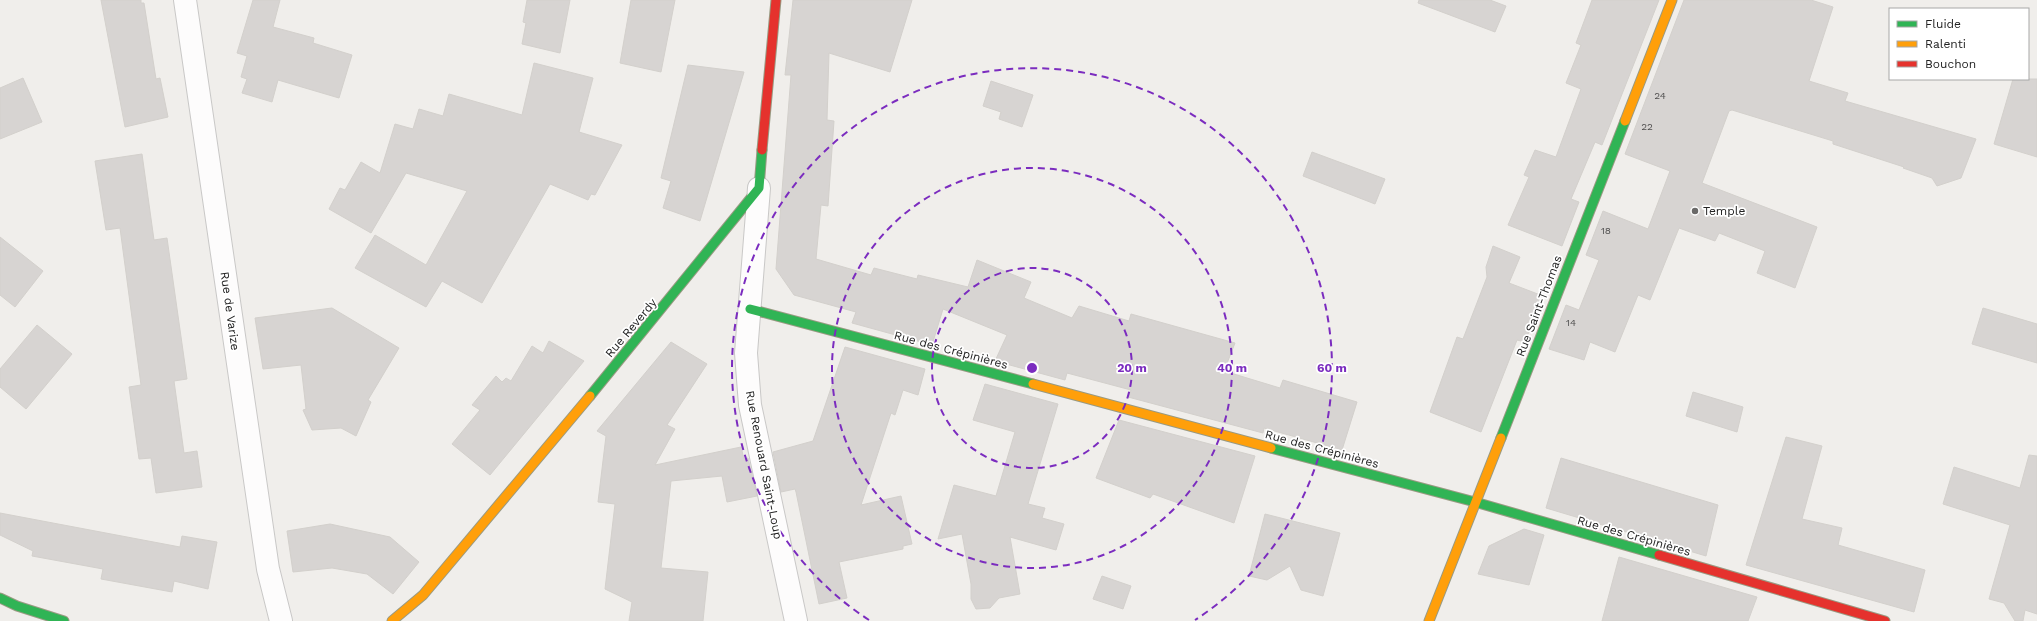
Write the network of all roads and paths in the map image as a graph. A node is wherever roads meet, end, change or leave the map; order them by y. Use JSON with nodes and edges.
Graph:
{"nodes":[{"id":1,"x":185,"y":0,"type":"edge"},
{"id":2,"x":776,"y":0,"type":"edge"},
{"id":3,"x":1672,"y":0,"type":"edge"},
{"id":4,"x":759,"y":188,"type":"junction"},
{"id":5,"x":750,"y":309,"type":"junction"},
{"id":6,"x":1475,"y":502,"type":"junction"},
{"id":7,"x":0,"y":598,"type":"edge"},
{"id":8,"x":64,"y":621,"type":"edge"},
{"id":9,"x":281,"y":621,"type":"edge"},
{"id":10,"x":392,"y":621,"type":"edge"},
{"id":11,"x":796,"y":621,"type":"edge"},
{"id":12,"x":1429,"y":621,"type":"edge"},
{"id":13,"x":1885,"y":621,"type":"edge"}],
"edges":[{"from":1,"to":9,"type":"street","name":"Rue de Varize"},
{"from":2,"to":4,"type":"street"},
{"from":3,"to":6,"type":"street","name":"Rue Saint-Thomas"},
{"from":4,"to":5,"type":"street","name":"Rue Renouard Saint-Loup"},
{"from":4,"to":10,"type":"street","name":"Rue Reverdy"},
{"from":5,"to":6,"type":"street","name":"Rue des Crépinières"},
{"from":5,"to":11,"type":"street","name":"Rue Renouard Saint-Loup"},
{"from":6,"to":12,"type":"street","name":"Rue Saint-Thomas"},
{"from":6,"to":13,"type":"street","name":"Rue des Crépinières"},
{"from":7,"to":8,"type":"street"}]}
